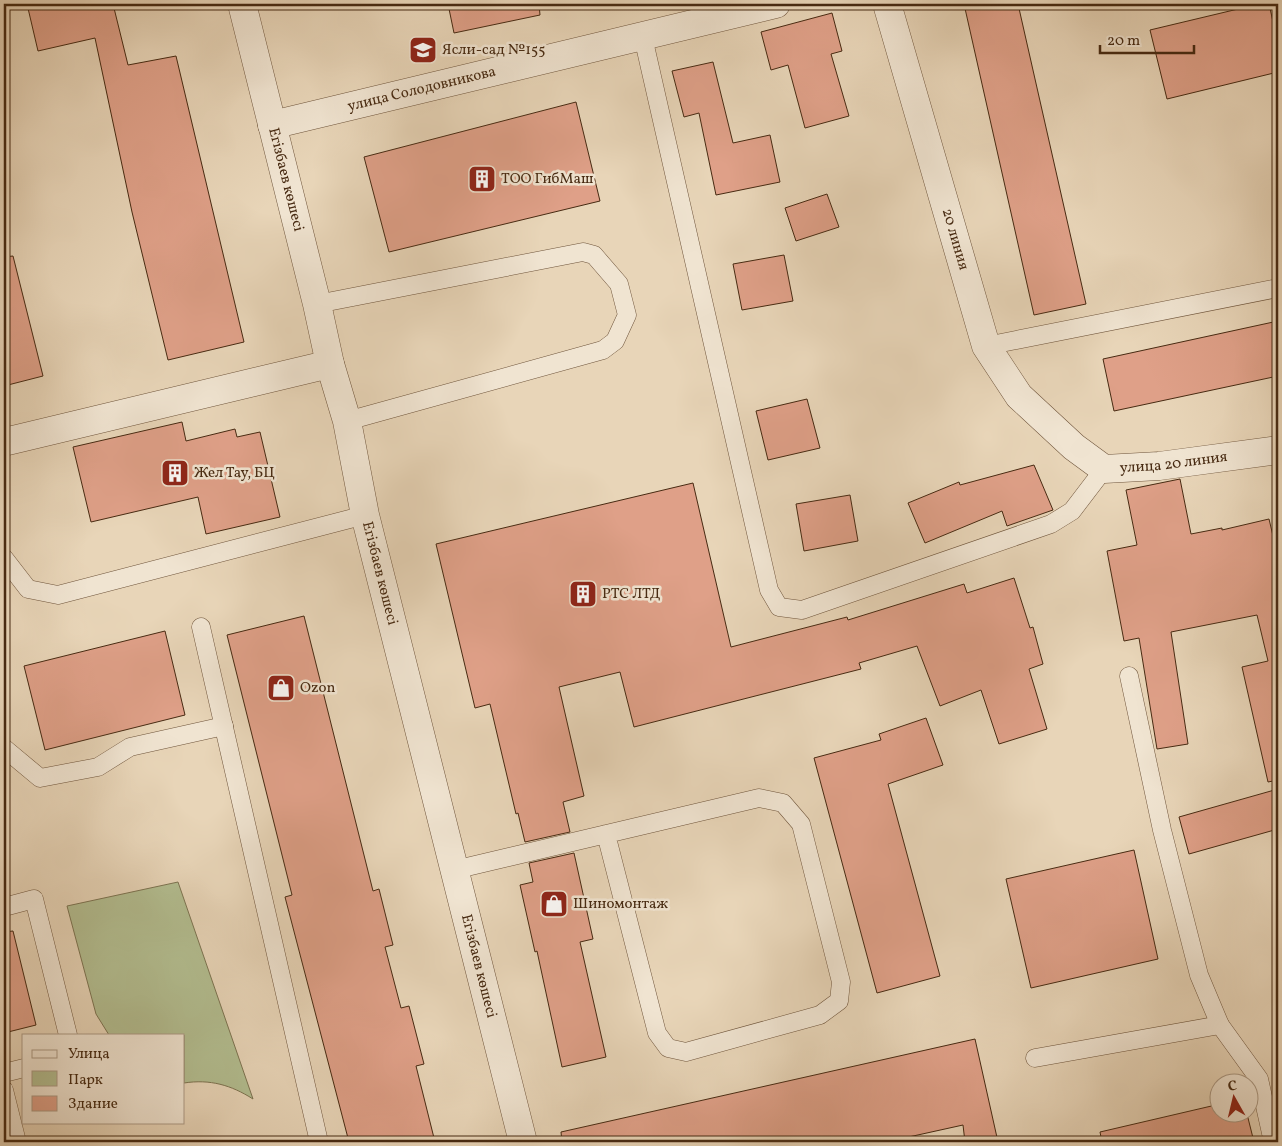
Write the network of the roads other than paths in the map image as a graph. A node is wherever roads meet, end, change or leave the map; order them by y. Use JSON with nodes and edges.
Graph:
{"nodes":[{"id":1,"x":242,"y":4,"type":"edge"},
{"id":2,"x":776,"y":4,"type":"edge"},
{"id":3,"x":887,"y":4,"type":"edge"},
{"id":4,"x":643,"y":37,"type":"junction"},
{"id":5,"x":272,"y":125,"type":"junction"},
{"id":6,"x":1278,"y":288,"type":"edge"},
{"id":7,"x":317,"y":304,"type":"junction"},
{"id":8,"x":986,"y":346,"type":"junction"},
{"id":9,"x":330,"y":364,"type":"junction"},
{"id":10,"x":347,"y":422,"type":"junction"},
{"id":11,"x":4,"y":442,"type":"edge"},
{"id":12,"x":1074,"y":447,"type":"joint"},
{"id":13,"x":1278,"y":450,"type":"edge"},
{"id":14,"x":1104,"y":469,"type":"junction"},
{"id":15,"x":365,"y":515,"type":"junction"},
{"id":16,"x":4,"y":558,"type":"edge"},
{"id":17,"x":201,"y":627,"type":"dead end"},
{"id":18,"x":1129,"y":676,"type":"dead end"},
{"id":19,"x":224,"y":726,"type":"junction"},
{"id":20,"x":4,"y":748,"type":"edge"},
{"id":21,"x":606,"y":834,"type":"junction"},
{"id":22,"x":454,"y":870,"type":"junction"},
{"id":23,"x":4,"y":907,"type":"edge"},
{"id":24,"x":1220,"y":1025,"type":"junction"},
{"id":25,"x":68,"y":1034,"type":"edge"},
{"id":26,"x":1035,"y":1058,"type":"dead end"},
{"id":27,"x":22,"y":1068,"type":"edge"},
{"id":28,"x":4,"y":1073,"type":"edge"},
{"id":29,"x":4,"y":1090,"type":"edge"},
{"id":30,"x":17,"y":1142,"type":"edge"},
{"id":31,"x":319,"y":1142,"type":"edge"},
{"id":32,"x":523,"y":1142,"type":"edge"},
{"id":33,"x":1273,"y":1142,"type":"edge"}],
"edges":[{"from":1,"to":5,"type":"street","name":"Егізбаев көшесі"},
{"from":2,"to":4,"type":"street","name":"улица Солодовникова"},
{"from":3,"to":8,"type":"street","name":"20 линия"},
{"from":4,"to":5,"type":"street","name":"улица Солодовникова"},
{"from":4,"to":14,"type":"lane"},
{"from":5,"to":7,"type":"street","name":"Егізбаев көшесі"},
{"from":6,"to":8,"type":"lane"},
{"from":7,"to":9,"type":"street","name":"Егізбаев көшесі"},
{"from":7,"to":10,"type":"lane"},
{"from":8,"to":12,"type":"street","name":"20 линия"},
{"from":9,"to":10,"type":"street","name":"Егізбаев көшесі"},
{"from":9,"to":11,"type":"street"},
{"from":10,"to":15,"type":"street","name":"Егізбаев көшесі"},
{"from":12,"to":14,"type":"street","name":"улица 20 линия"},
{"from":13,"to":14,"type":"street","name":"улица 20 линия"},
{"from":15,"to":16,"type":"lane"},
{"from":15,"to":22,"type":"street","name":"Егізбаев көшесі"},
{"from":17,"to":19,"type":"lane"},
{"from":18,"to":24,"type":"lane"},
{"from":19,"to":20,"type":"lane"},
{"from":19,"to":31,"type":"lane"},
{"from":21,"to":21,"type":"lane"},
{"from":21,"to":22,"type":"lane"},
{"from":22,"to":32,"type":"street","name":"Егізбаев көшесі"},
{"from":23,"to":25,"type":"lane"},
{"from":24,"to":26,"type":"lane"},
{"from":24,"to":33,"type":"lane"},
{"from":27,"to":28,"type":"lane"},
{"from":29,"to":30,"type":"lane"}]}
